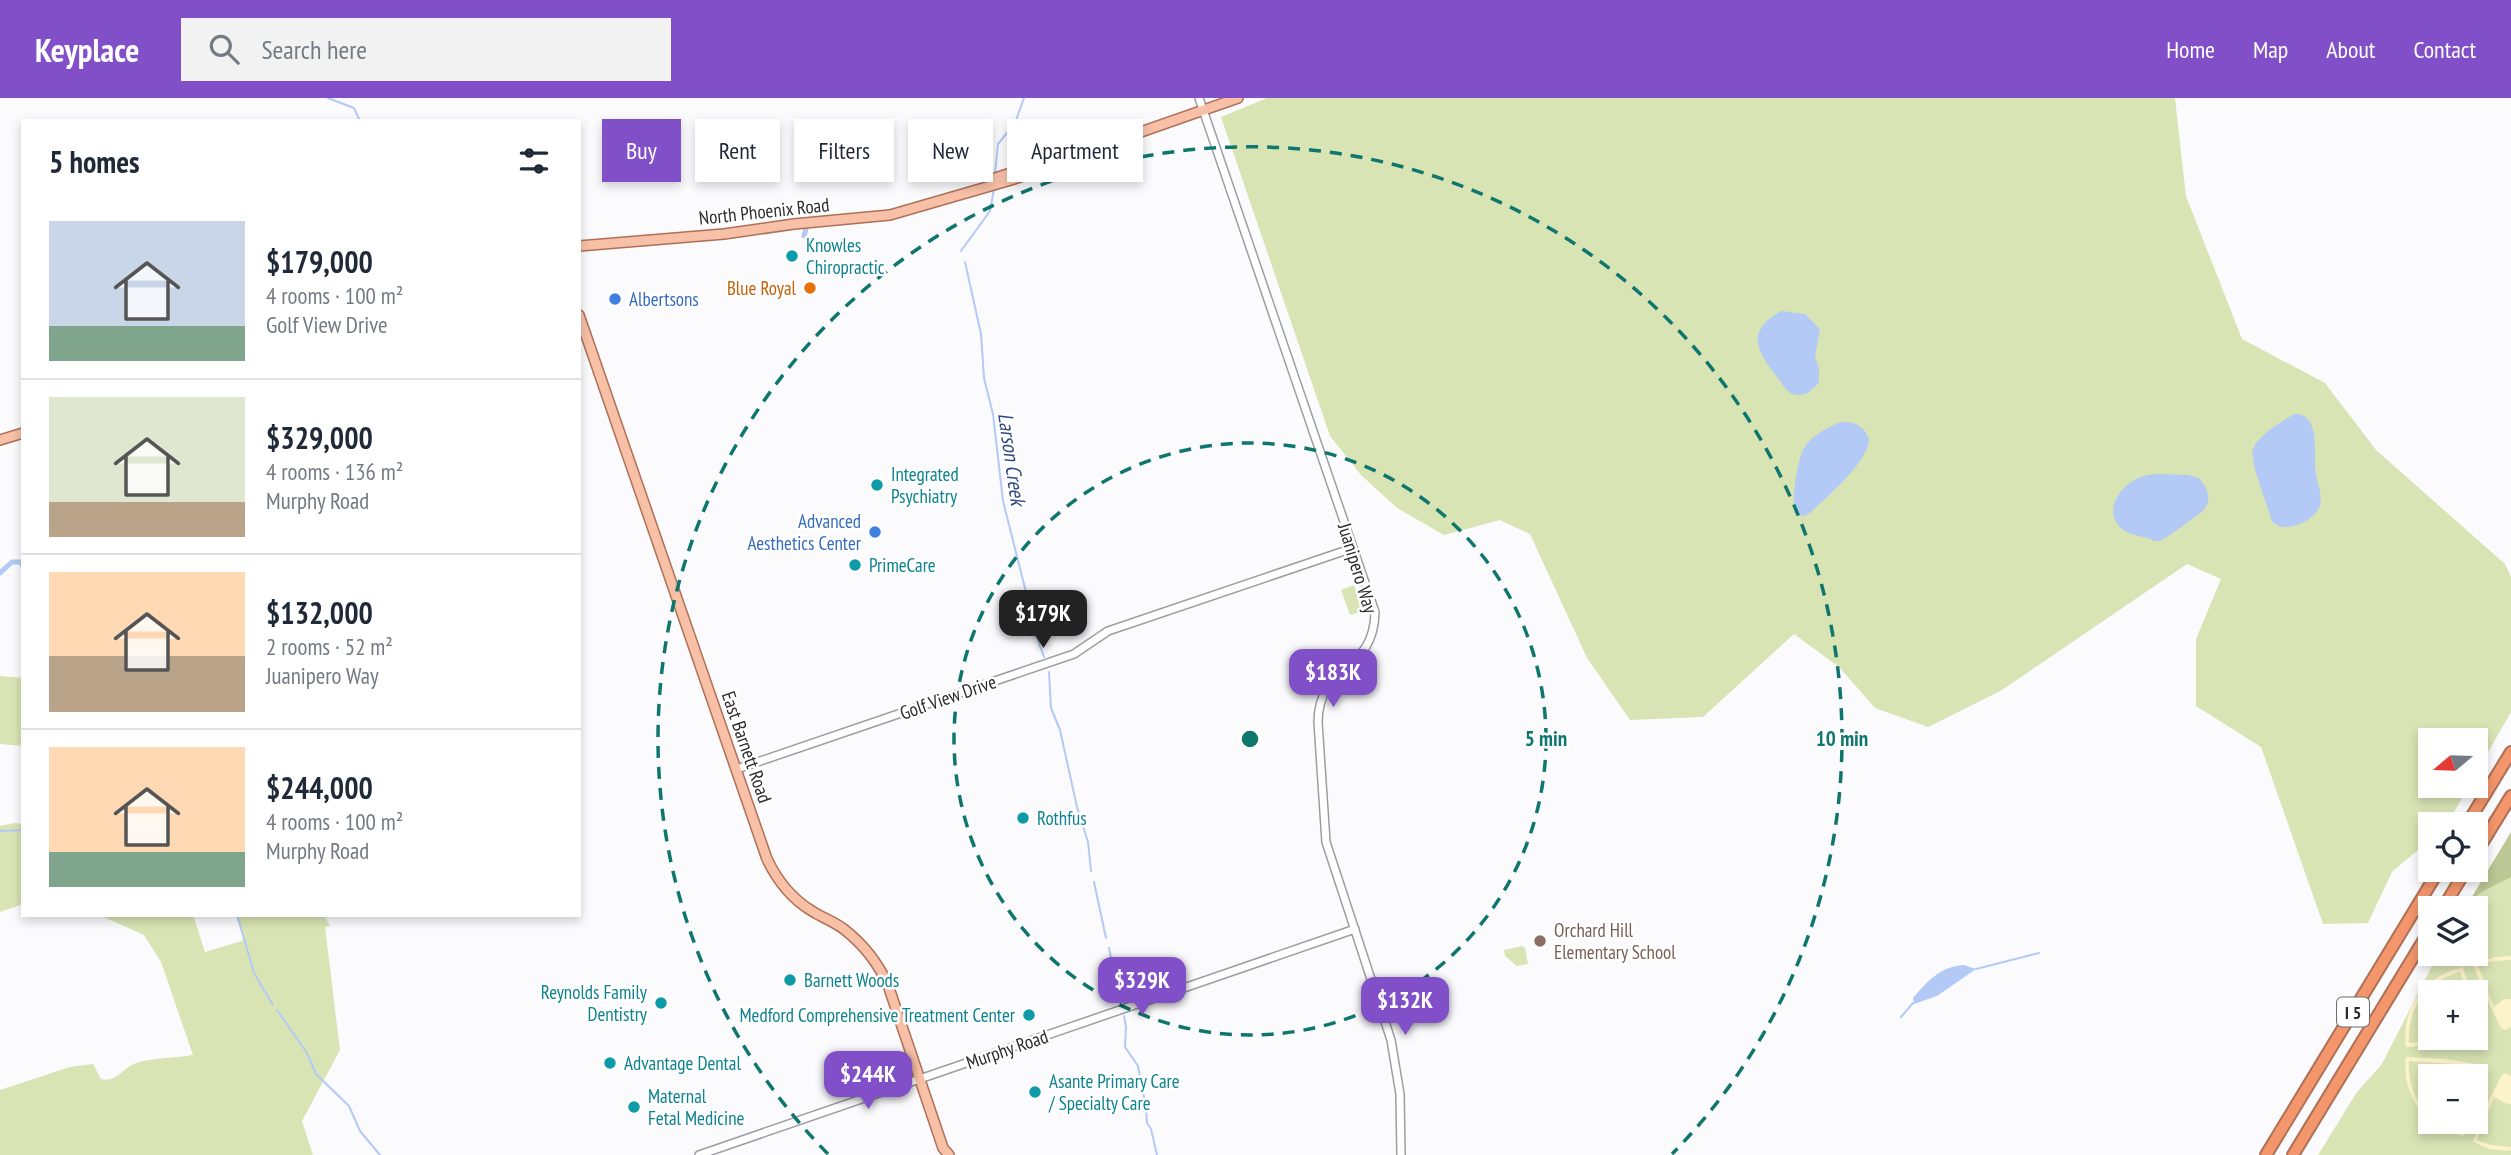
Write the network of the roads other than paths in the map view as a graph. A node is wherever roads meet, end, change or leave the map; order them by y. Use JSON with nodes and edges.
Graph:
{"nodes":[{"id":1,"x":1199,"y":98,"type":"edge"},
{"id":2,"x":1238,"y":98,"type":"edge"},
{"id":3,"x":1204,"y":112,"type":"junction"},
{"id":4,"x":581,"y":246,"type":"edge"},
{"id":5,"x":581,"y":321,"type":"edge"},
{"id":6,"x":21,"y":434,"type":"edge"},
{"id":7,"x":0,"y":440,"type":"edge"},
{"id":8,"x":1353,"y":548,"type":"junction"},
{"id":9,"x":2511,"y":752,"type":"edge"},
{"id":10,"x":737,"y":769,"type":"junction"},
{"id":11,"x":2511,"y":796,"type":"edge"},
{"id":12,"x":2474,"y":812,"type":"edge"},
{"id":13,"x":2488,"y":833,"type":"edge"},
{"id":14,"x":2432,"y":882,"type":"edge"},
{"id":15,"x":1355,"y":929,"type":"junction"},
{"id":16,"x":2418,"y":949,"type":"edge"},
{"id":17,"x":919,"y":1079,"type":"junction"},
{"id":18,"x":944,"y":1153,"type":"edge"},
{"id":19,"x":699,"y":1155,"type":"edge"},
{"id":20,"x":1401,"y":1155,"type":"edge"},
{"id":21,"x":2266,"y":1155,"type":"edge"},
{"id":22,"x":2293,"y":1155,"type":"edge"}],
"edges":[{"from":1,"to":3,"type":"street","name":"Juanipero Way"},
{"from":2,"to":3,"type":"main road","name":"North Phoenix Road"},
{"from":3,"to":4,"type":"main road","name":"North Phoenix Road"},
{"from":3,"to":8,"type":"street","name":"Juanipero Way"},
{"from":5,"to":10,"type":"main road","name":"East Barnett Road"},
{"from":6,"to":7,"type":"main road"},
{"from":8,"to":10,"type":"street","name":"Golf View Drive"},
{"from":8,"to":15,"type":"street","name":"Juanipero Way"},
{"from":9,"to":12,"type":"highway"},
{"from":10,"to":17,"type":"main road","name":"East Barnett Road"},
{"from":11,"to":13,"type":"highway"},
{"from":14,"to":21,"type":"highway","number":"I 5"},
{"from":15,"to":17,"type":"street","name":"Murphy Road"},
{"from":15,"to":20,"type":"street","name":"Juanipero Way"},
{"from":16,"to":22,"type":"highway","number":"I 5"},
{"from":17,"to":18,"type":"main road","name":"East Barnett Road"},
{"from":17,"to":19,"type":"street","name":"Murphy Road"}]}
